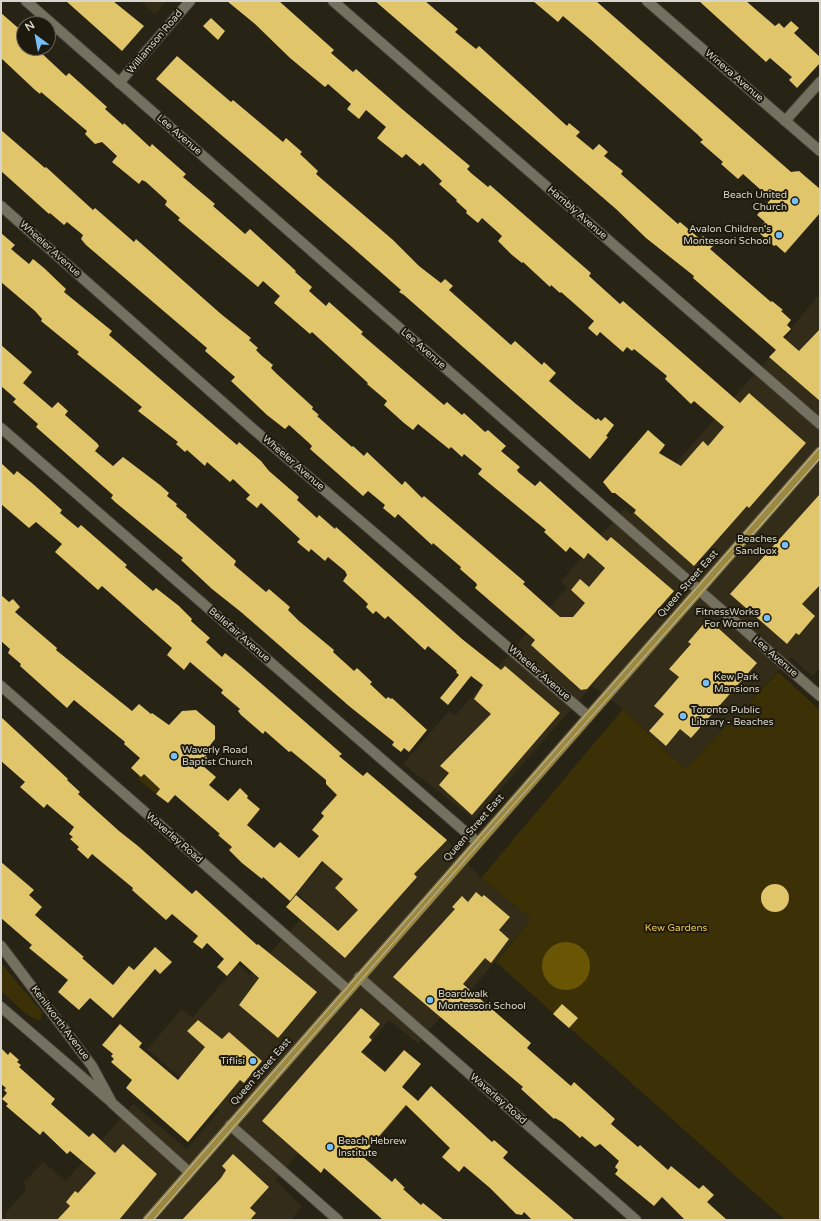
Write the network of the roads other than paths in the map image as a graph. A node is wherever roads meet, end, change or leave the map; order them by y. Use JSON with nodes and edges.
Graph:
{"nodes":[{"id":1,"x":26,"y":1,"type":"edge"},
{"id":2,"x":190,"y":1,"type":"edge"},
{"id":3,"x":333,"y":1,"type":"edge"},
{"id":4,"x":647,"y":1,"type":"edge"},
{"id":5,"x":820,"y":82,"type":"edge"},
{"id":6,"x":119,"y":83,"type":"junction"},
{"id":7,"x":785,"y":121,"type":"junction"},
{"id":8,"x":820,"y":151,"type":"edge"},
{"id":9,"x":1,"y":206,"type":"edge"},
{"id":10,"x":820,"y":424,"type":"edge"},
{"id":11,"x":1,"y":428,"type":"edge"},
{"id":12,"x":820,"y":452,"type":"edge"},
{"id":13,"x":698,"y":590,"type":"junction"},
{"id":14,"x":1,"y":686,"type":"edge"},
{"id":15,"x":820,"y":696,"type":"edge"},
{"id":16,"x":588,"y":716,"type":"junction"},
{"id":17,"x":477,"y":842,"type":"junction"},
{"id":18,"x":1,"y":946,"type":"edge"},
{"id":19,"x":359,"y":977,"type":"junction"},
{"id":20,"x":348,"y":990,"type":"junction"},
{"id":21,"x":1,"y":1008,"type":"edge"},
{"id":22,"x":112,"y":1103,"type":"junction"},
{"id":23,"x":230,"y":1126,"type":"junction"},
{"id":24,"x":189,"y":1172,"type":"junction"},
{"id":25,"x":148,"y":1220,"type":"edge"},
{"id":26,"x":338,"y":1220,"type":"edge"},
{"id":27,"x":636,"y":1220,"type":"edge"}],
"edges":[{"from":1,"to":6,"type":"street","name":"Lee Avenue"},
{"from":2,"to":6,"type":"street","name":"Williamson Road"},
{"from":3,"to":10,"type":"street","name":"Hambly Avenue"},
{"from":4,"to":7,"type":"street","name":"Wineva Avenue"},
{"from":5,"to":7,"type":"street"},
{"from":6,"to":13,"type":"street","name":"Lee Avenue"},
{"from":7,"to":8,"type":"street","name":"Wineva Avenue"},
{"from":9,"to":16,"type":"street","name":"Wheeler Avenue"},
{"from":11,"to":17,"type":"street","name":"Bellefair Avenue"},
{"from":12,"to":13,"type":"main road","name":"Queen Street East"},
{"from":13,"to":15,"type":"street","name":"Lee Avenue"},
{"from":13,"to":16,"type":"main road","name":"Queen Street East"},
{"from":14,"to":20,"type":"street","name":"Waverley Road"},
{"from":16,"to":17,"type":"main road","name":"Queen Street East"},
{"from":17,"to":19,"type":"main road","name":"Queen Street East"},
{"from":18,"to":22,"type":"street","name":"Kenilworth Avenue"},
{"from":19,"to":20,"type":"main road","name":"Queen Street East"},
{"from":19,"to":27,"type":"street","name":"Waverley Road"},
{"from":20,"to":23,"type":"main road","name":"Queen Street East"},
{"from":21,"to":22,"type":"street","name":"Kenilworth Avenue"},
{"from":22,"to":24,"type":"street","name":"Kenilworth Avenue"},
{"from":23,"to":24,"type":"main road","name":"Queen Street East"},
{"from":23,"to":26,"type":"street"},
{"from":24,"to":25,"type":"main road","name":"Queen Street East"}]}
